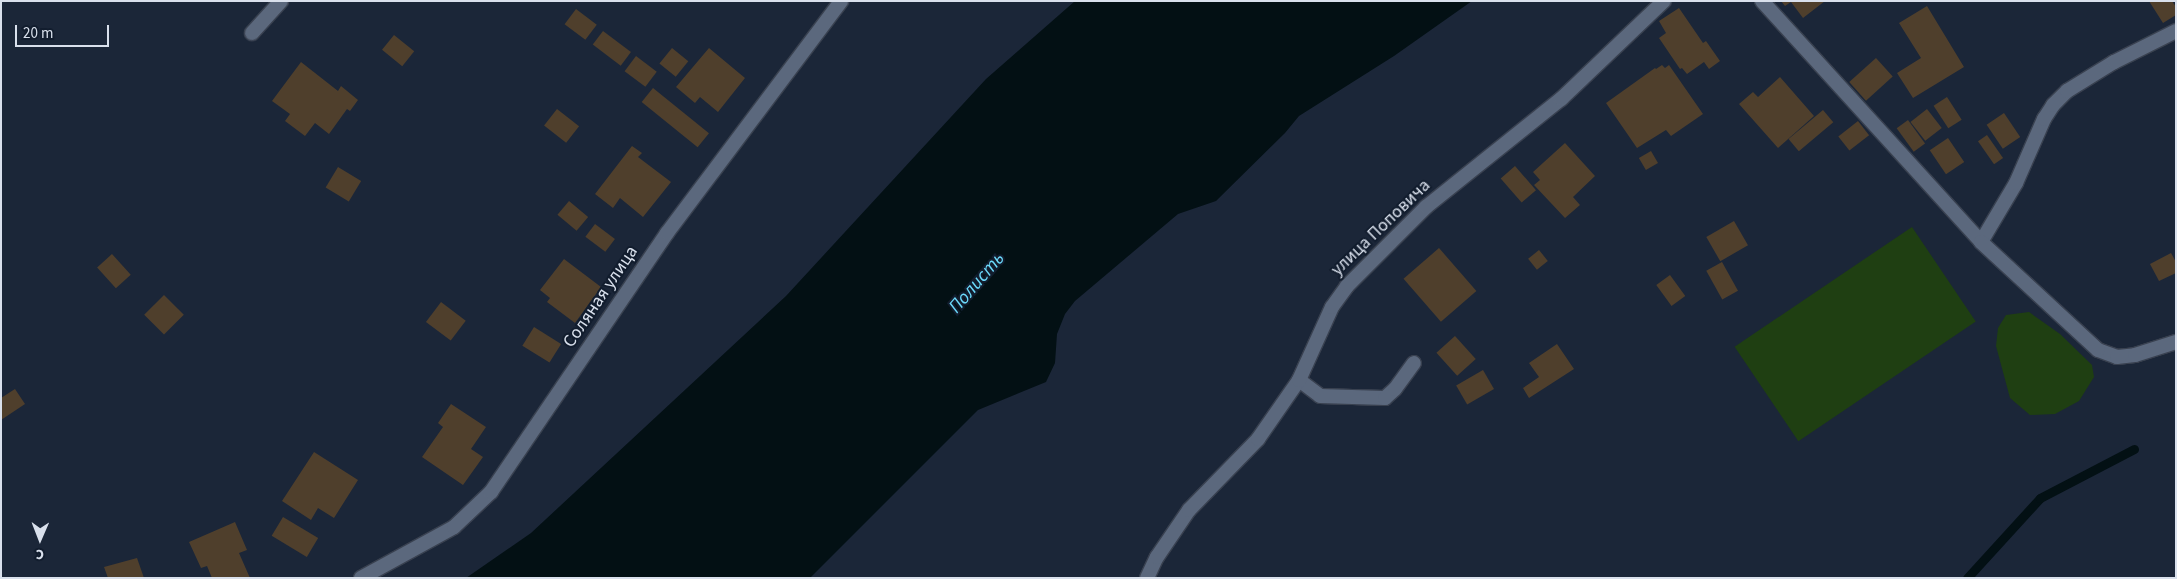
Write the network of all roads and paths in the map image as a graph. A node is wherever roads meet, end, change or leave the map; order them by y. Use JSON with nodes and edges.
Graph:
{"nodes":[{"id":1,"x":281,"y":1,"type":"edge"},
{"id":2,"x":841,"y":1,"type":"edge"},
{"id":3,"x":1664,"y":1,"type":"edge"},
{"id":4,"x":1762,"y":1,"type":"edge"},
{"id":5,"x":2176,"y":31,"type":"edge"},
{"id":6,"x":252,"y":33,"type":"dead end"},
{"id":7,"x":1981,"y":242,"type":"junction"},
{"id":8,"x":2176,"y":342,"type":"edge"},
{"id":9,"x":1414,"y":363,"type":"dead end"},
{"id":10,"x":1299,"y":380,"type":"junction"},
{"id":11,"x":361,"y":578,"type":"edge"},
{"id":12,"x":1147,"y":578,"type":"edge"}],
"edges":[{"from":1,"to":6,"type":"street"},
{"from":2,"to":11,"type":"street","name":"Соляная улица"},
{"from":3,"to":10,"type":"street","name":"улица Поповича"},
{"from":4,"to":7,"type":"street"},
{"from":5,"to":7,"type":"street"},
{"from":7,"to":8,"type":"street"},
{"from":9,"to":10,"type":"street"},
{"from":10,"to":12,"type":"street","name":"улица Поповича"}]}
